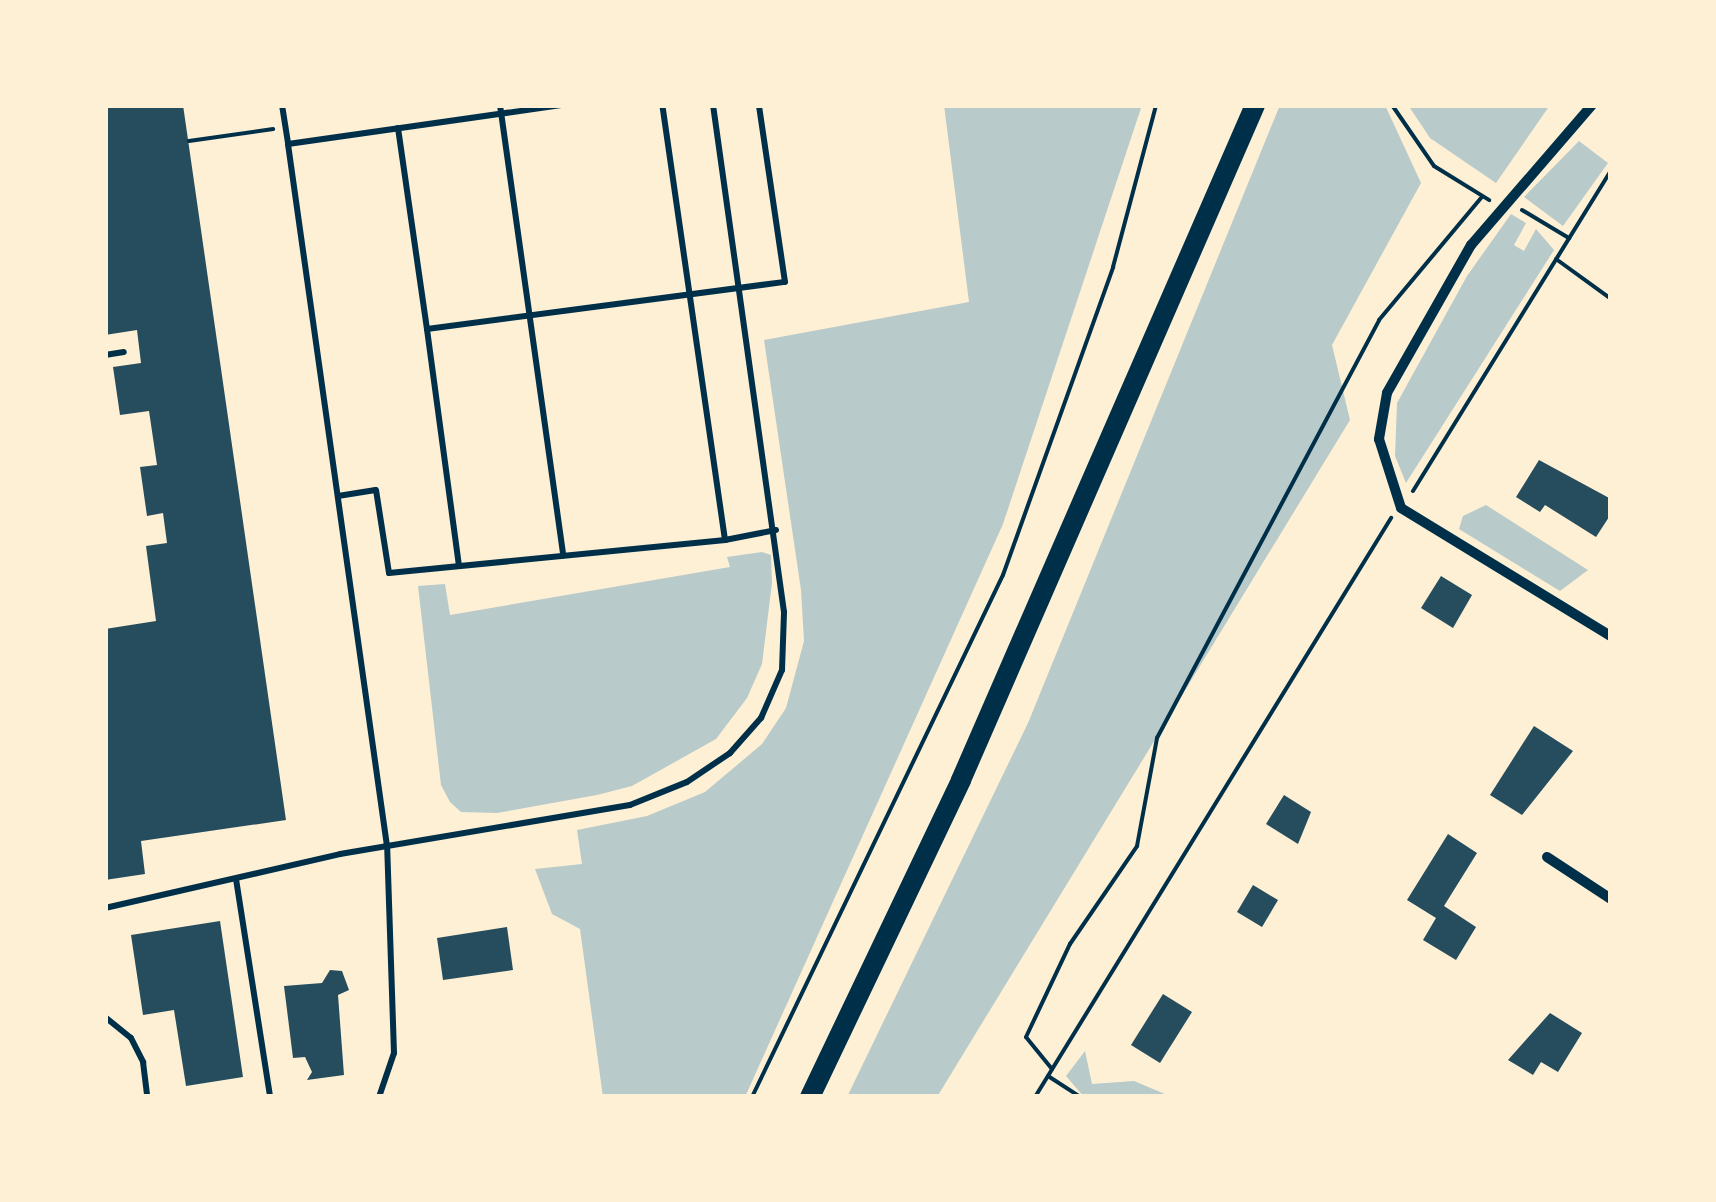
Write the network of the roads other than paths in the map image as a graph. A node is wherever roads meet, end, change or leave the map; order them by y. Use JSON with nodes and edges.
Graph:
{"nodes":[{"id":1,"x":282,"y":105,"type":"edge"},
{"id":2,"x":561,"y":105,"type":"edge"},
{"id":3,"x":662,"y":105,"type":"edge"},
{"id":4,"x":713,"y":105,"type":"edge"},
{"id":5,"x":760,"y":105,"type":"edge"},
{"id":6,"x":1255,"y":105,"type":"edge"},
{"id":7,"x":1592,"y":105,"type":"edge"},
{"id":8,"x":499,"y":109,"type":"edge"},
{"id":9,"x":398,"y":128,"type":"junction"},
{"id":10,"x":288,"y":144,"type":"junction"},
{"id":11,"x":740,"y":288,"type":"junction"},
{"id":12,"x":690,"y":295,"type":"junction"},
{"id":13,"x":529,"y":316,"type":"junction"},
{"id":14,"x":427,"y":329,"type":"junction"},
{"id":15,"x":124,"y":352,"type":"dead end"},
{"id":16,"x":105,"y":354,"type":"edge"},
{"id":17,"x":338,"y":496,"type":"junction"},
{"id":18,"x":776,"y":530,"type":"junction"},
{"id":19,"x":725,"y":540,"type":"junction"},
{"id":20,"x":564,"y":556,"type":"junction"},
{"id":21,"x":459,"y":566,"type":"junction"},
{"id":22,"x":105,"y":577,"type":"edge"},
{"id":23,"x":105,"y":593,"type":"edge"},
{"id":24,"x":1611,"y":636,"type":"edge"},
{"id":25,"x":387,"y":846,"type":"junction"},
{"id":26,"x":1548,"y":858,"type":"dead end"},
{"id":27,"x":236,"y":879,"type":"junction"},
{"id":28,"x":1611,"y":899,"type":"edge"},
{"id":29,"x":105,"y":908,"type":"edge"},
{"id":30,"x":105,"y":1016,"type":"edge"},
{"id":31,"x":147,"y":1097,"type":"edge"},
{"id":32,"x":270,"y":1097,"type":"edge"},
{"id":33,"x":379,"y":1097,"type":"edge"},
{"id":34,"x":810,"y":1097,"type":"edge"}],
"edges":[{"from":1,"to":10,"type":"lane"},
{"from":2,"to":8,"type":"lane"},
{"from":3,"to":12,"type":"lane"},
{"from":4,"to":11,"type":"lane"},
{"from":5,"to":11,"type":"lane"},
{"from":6,"to":34,"type":"main road"},
{"from":7,"to":24,"type":"street"},
{"from":8,"to":9,"type":"lane"},
{"from":8,"to":13,"type":"lane"},
{"from":9,"to":10,"type":"lane"},
{"from":9,"to":14,"type":"lane"},
{"from":10,"to":17,"type":"lane"},
{"from":11,"to":12,"type":"lane"},
{"from":11,"to":18,"type":"lane"},
{"from":12,"to":13,"type":"lane"},
{"from":12,"to":19,"type":"lane"},
{"from":13,"to":14,"type":"lane"},
{"from":13,"to":20,"type":"lane"},
{"from":14,"to":21,"type":"lane"},
{"from":15,"to":16,"type":"lane"},
{"from":17,"to":21,"type":"lane"},
{"from":17,"to":25,"type":"lane"},
{"from":18,"to":19,"type":"lane"},
{"from":18,"to":25,"type":"lane"},
{"from":19,"to":20,"type":"lane"},
{"from":20,"to":21,"type":"lane"},
{"from":22,"to":23,"type":"lane"},
{"from":25,"to":27,"type":"lane"},
{"from":25,"to":33,"type":"lane"},
{"from":26,"to":28,"type":"street"},
{"from":27,"to":29,"type":"lane"},
{"from":27,"to":32,"type":"lane"},
{"from":30,"to":31,"type":"lane"}]}
